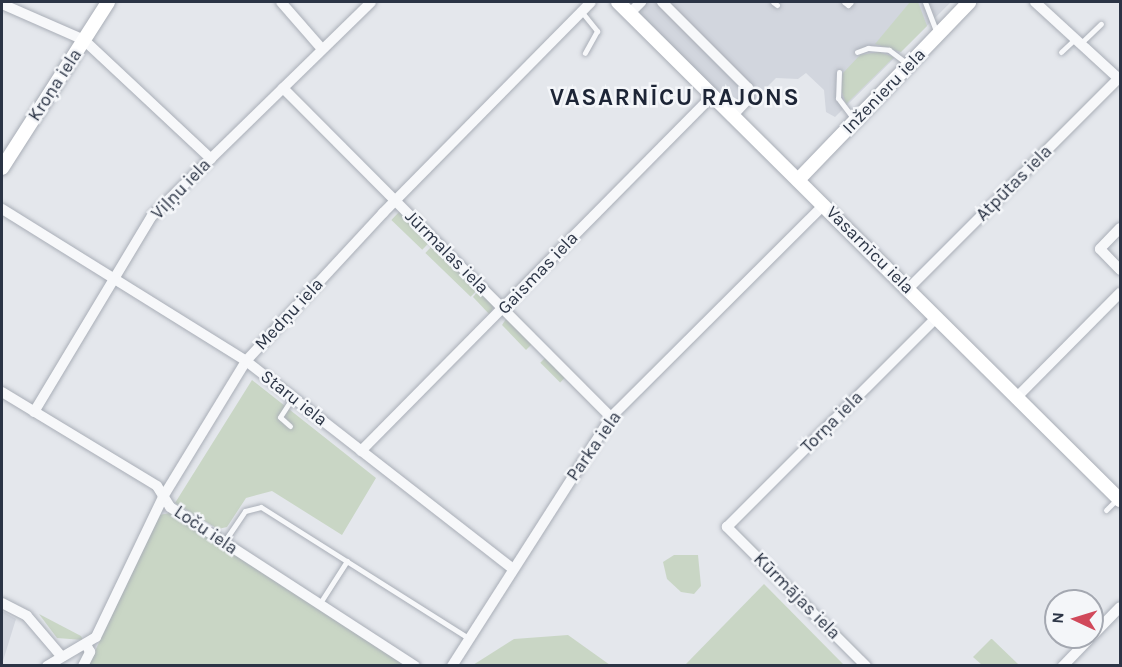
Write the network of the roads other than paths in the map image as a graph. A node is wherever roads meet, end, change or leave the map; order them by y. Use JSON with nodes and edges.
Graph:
{"nodes":[{"id":1,"x":108,"y":2,"type":"edge"},
{"id":2,"x":281,"y":2,"type":"edge"},
{"id":3,"x":371,"y":2,"type":"edge"},
{"id":4,"x":591,"y":2,"type":"edge"},
{"id":5,"x":618,"y":2,"type":"edge"},
{"id":6,"x":641,"y":2,"type":"edge"},
{"id":7,"x":662,"y":2,"type":"edge"},
{"id":8,"x":844,"y":2,"type":"edge"},
{"id":9,"x":851,"y":2,"type":"edge"},
{"id":10,"x":925,"y":2,"type":"edge"},
{"id":11,"x":969,"y":2,"type":"edge"},
{"id":12,"x":1035,"y":2,"type":"edge"},
{"id":13,"x":2,"y":4,"type":"edge"},
{"id":14,"x":581,"y":11,"type":"junction"},
{"id":15,"x":630,"y":13,"type":"junction"},
{"id":16,"x":1101,"y":24,"type":"dead end"},
{"id":17,"x":937,"y":36,"type":"junction"},
{"id":18,"x":84,"y":40,"type":"junction"},
{"id":19,"x":1078,"y":41,"type":"junction"},
{"id":20,"x":322,"y":49,"type":"junction"},
{"id":21,"x":857,"y":52,"type":"dead end"},
{"id":22,"x":1061,"y":52,"type":"dead end"},
{"id":23,"x":585,"y":53,"type":"dead end"},
{"id":24,"x":909,"y":65,"type":"junction"},
{"id":25,"x":839,"y":72,"type":"dead end"},
{"id":26,"x":1120,"y":78,"type":"edge"},
{"id":27,"x":283,"y":88,"type":"junction"},
{"id":28,"x":713,"y":95,"type":"junction"},
{"id":29,"x":733,"y":115,"type":"junction"},
{"id":30,"x":856,"y":120,"type":"junction"},
{"id":31,"x":211,"y":159,"type":"junction"},
{"id":32,"x":2,"y":168,"type":"edge"},
{"id":33,"x":798,"y":180,"type":"junction"},
{"id":34,"x":395,"y":200,"type":"junction"},
{"id":35,"x":824,"y":205,"type":"junction"},
{"id":36,"x":2,"y":209,"type":"edge"},
{"id":37,"x":1120,"y":228,"type":"edge"},
{"id":38,"x":1120,"y":270,"type":"edge"},
{"id":39,"x":114,"y":280,"type":"junction"},
{"id":40,"x":908,"y":289,"type":"junction"},
{"id":41,"x":1120,"y":293,"type":"edge"},
{"id":42,"x":503,"y":308,"type":"junction"},
{"id":43,"x":937,"y":317,"type":"junction"},
{"id":44,"x":246,"y":361,"type":"junction"},
{"id":45,"x":2,"y":392,"type":"edge"},
{"id":46,"x":1018,"y":396,"type":"junction"},
{"id":47,"x":292,"y":397,"type":"junction"},
{"id":48,"x":34,"y":411,"type":"junction"},
{"id":49,"x":611,"y":417,"type":"junction"},
{"id":50,"x":290,"y":426,"type":"dead end"},
{"id":51,"x":361,"y":451,"type":"junction"},
{"id":52,"x":163,"y":497,"type":"junction"},
{"id":53,"x":1119,"y":498,"type":"edge"},
{"id":54,"x":1106,"y":510,"type":"dead end"},
{"id":55,"x":727,"y":527,"type":"joint"},
{"id":56,"x":224,"y":543,"type":"junction"},
{"id":57,"x":347,"y":561,"type":"junction"},
{"id":58,"x":513,"y":569,"type":"junction"},
{"id":59,"x":2,"y":603,"type":"edge"},
{"id":60,"x":320,"y":603,"type":"junction"},
{"id":61,"x":1120,"y":606,"type":"edge"},
{"id":62,"x":1104,"y":623,"type":"edge"},
{"id":63,"x":468,"y":638,"type":"junction"},
{"id":64,"x":86,"y":644,"type":"junction"},
{"id":65,"x":1079,"y":649,"type":"edge"},
{"id":66,"x":61,"y":656,"type":"junction"},
{"id":67,"x":47,"y":666,"type":"edge"},
{"id":68,"x":83,"y":666,"type":"edge"},
{"id":69,"x":416,"y":666,"type":"edge"},
{"id":70,"x":452,"y":666,"type":"edge"},
{"id":71,"x":866,"y":666,"type":"edge"},
{"id":72,"x":1063,"y":666,"type":"edge"}],
"edges":[{"from":1,"to":18,"type":"street","name":"Kroņa iela"},
{"from":2,"to":20,"type":"street"},
{"from":3,"to":20,"type":"street","name":"Viļņu iela"},
{"from":4,"to":14,"type":"street","name":"Medņu iela"},
{"from":5,"to":15,"type":"street","name":"Vasarnīcu iela"},
{"from":6,"to":15,"type":"street"},
{"from":7,"to":29,"type":"street"},
{"from":8,"to":9,"type":"lane"},
{"from":10,"to":17,"type":"lane"},
{"from":11,"to":17,"type":"street","name":"Inženieru iela"},
{"from":12,"to":19,"type":"street"},
{"from":13,"to":18,"type":"street"},
{"from":14,"to":23,"type":"lane"},
{"from":14,"to":34,"type":"street","name":"Medņu iela"},
{"from":15,"to":28,"type":"street","name":"Vasarnīcu iela"},
{"from":16,"to":19,"type":"lane"},
{"from":17,"to":24,"type":"street","name":"Inženieru iela"},
{"from":18,"to":31,"type":"street"},
{"from":18,"to":32,"type":"street","name":"Kroņa iela"},
{"from":19,"to":22,"type":"lane"},
{"from":19,"to":26,"type":"street"},
{"from":20,"to":27,"type":"street","name":"Viļņu iela"},
{"from":21,"to":24,"type":"lane"},
{"from":24,"to":30,"type":"street","name":"Inženieru iela"},
{"from":25,"to":30,"type":"lane"},
{"from":26,"to":40,"type":"street","name":"Atpūtas iela"},
{"from":27,"to":31,"type":"street","name":"Viļņu iela"},
{"from":27,"to":34,"type":"street","name":"Jūrmalas iela"},
{"from":28,"to":29,"type":"street","name":"Vasarnīcu iela"},
{"from":28,"to":42,"type":"street","name":"Gaismas iela"},
{"from":29,"to":33,"type":"street","name":"Vasarnīcu iela"},
{"from":30,"to":33,"type":"street","name":"Inženieru iela"},
{"from":31,"to":39,"type":"street","name":"Viļņu iela"},
{"from":33,"to":35,"type":"street","name":"Vasarnīcu iela"},
{"from":34,"to":42,"type":"street","name":"Jūrmalas iela"},
{"from":34,"to":44,"type":"street","name":"Medņu iela"},
{"from":35,"to":40,"type":"street","name":"Vasarnīcu iela"},
{"from":35,"to":49,"type":"street","name":"Parka iela"},
{"from":36,"to":39,"type":"street","name":"Staru iela"},
{"from":37,"to":38,"type":"street"},
{"from":39,"to":44,"type":"street","name":"Staru iela"},
{"from":39,"to":48,"type":"street","name":"Viļņu iela"},
{"from":40,"to":43,"type":"street","name":"Vasarnīcu iela"},
{"from":41,"to":46,"type":"street"},
{"from":42,"to":49,"type":"street","name":"Jūrmalas iela"},
{"from":42,"to":51,"type":"street","name":"Gaismas iela"},
{"from":43,"to":46,"type":"street","name":"Vasarnīcu iela"},
{"from":43,"to":55,"type":"street","name":"Torņa iela"},
{"from":44,"to":47,"type":"street","name":"Staru iela"},
{"from":44,"to":52,"type":"street","name":"Medņu iela"},
{"from":45,"to":48,"type":"street","name":"Loču iela"},
{"from":46,"to":53,"type":"street","name":"Vasarnīcu iela"},
{"from":47,"to":50,"type":"lane"},
{"from":47,"to":51,"type":"street","name":"Staru iela"},
{"from":48,"to":52,"type":"street","name":"Loču iela"},
{"from":49,"to":58,"type":"street","name":"Parka iela"},
{"from":51,"to":58,"type":"street","name":"Staru iela"},
{"from":52,"to":56,"type":"street","name":"Loču iela"},
{"from":52,"to":64,"type":"street","name":"Medņu iela"},
{"from":53,"to":54,"type":"lane"},
{"from":55,"to":71,"type":"street","name":"Kūrmājas iela"},
{"from":56,"to":57,"type":"lane"},
{"from":56,"to":60,"type":"street","name":"Loču iela"},
{"from":57,"to":60,"type":"lane"},
{"from":57,"to":63,"type":"lane"},
{"from":58,"to":63,"type":"street","name":"Parka iela"},
{"from":59,"to":66,"type":"street"},
{"from":60,"to":69,"type":"street","name":"Loču iela"},
{"from":61,"to":62,"type":"street"},
{"from":63,"to":70,"type":"street","name":"Parka iela"},
{"from":64,"to":66,"type":"street","name":"Medņu iela"},
{"from":64,"to":68,"type":"street"},
{"from":65,"to":72,"type":"street"},
{"from":66,"to":67,"type":"street","name":"Medņu iela"}]}
